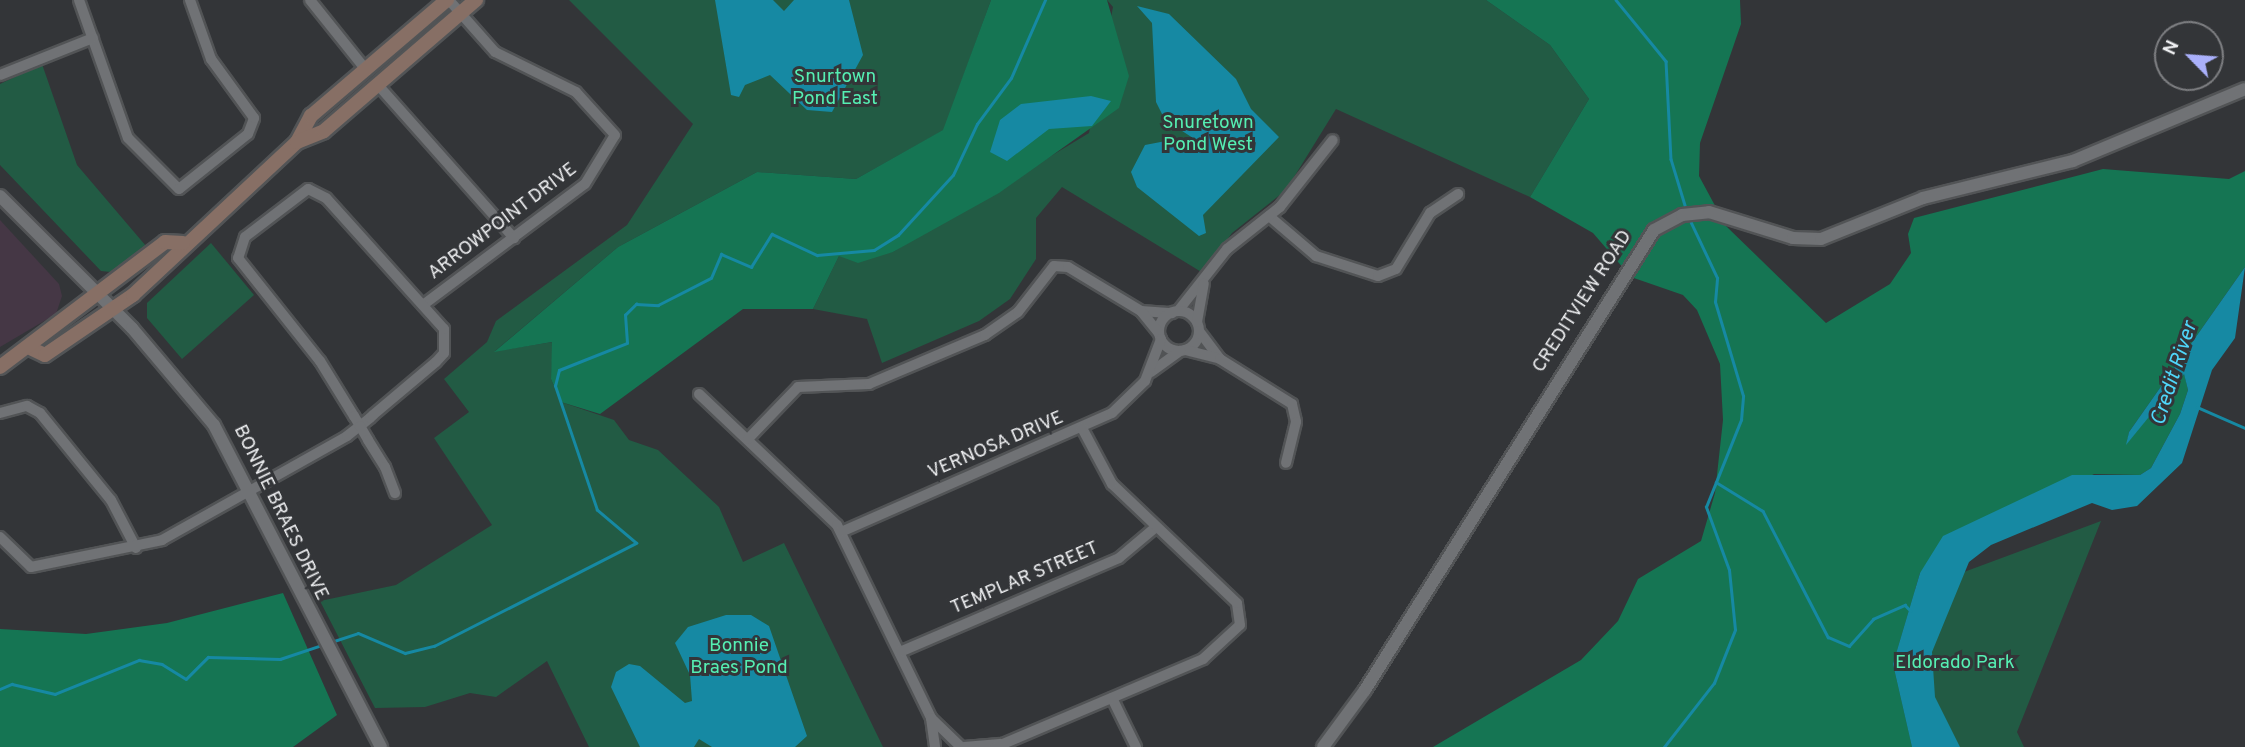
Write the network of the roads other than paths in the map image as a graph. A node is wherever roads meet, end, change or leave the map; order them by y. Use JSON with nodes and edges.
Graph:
{"nodes":[{"id":1,"x":79,"y":0,"type":"edge"},
{"id":2,"x":190,"y":0,"type":"edge"},
{"id":3,"x":310,"y":0,"type":"edge"},
{"id":4,"x":448,"y":0,"type":"edge"},
{"id":5,"x":476,"y":0,"type":"edge"},
{"id":6,"x":461,"y":13,"type":"junction"},
{"id":7,"x":93,"y":38,"type":"junction"},
{"id":8,"x":366,"y":69,"type":"junction"},
{"id":9,"x":0,"y":75,"type":"edge"},
{"id":10,"x":378,"y":85,"type":"junction"},
{"id":11,"x":2245,"y":89,"type":"edge"},
{"id":12,"x":1333,"y":140,"type":"dead end"},
{"id":13,"x":297,"y":142,"type":"junction"},
{"id":14,"x":1458,"y":194,"type":"dead end"},
{"id":15,"x":0,"y":196,"type":"edge"},
{"id":16,"x":1269,"y":216,"type":"junction"},
{"id":17,"x":514,"y":238,"type":"junction"},
{"id":18,"x":183,"y":243,"type":"junction"},
{"id":19,"x":1205,"y":284,"type":"junction"},
{"id":20,"x":98,"y":297,"type":"junction"},
{"id":21,"x":423,"y":306,"type":"junction"},
{"id":22,"x":112,"y":310,"type":"junction"},
{"id":23,"x":1141,"y":310,"type":"junction"},
{"id":24,"x":1175,"y":312,"type":"junction"},
{"id":25,"x":1198,"y":327,"type":"junction"},
{"id":26,"x":1160,"y":336,"type":"junction"},
{"id":27,"x":32,"y":349,"type":"junction"},
{"id":28,"x":1182,"y":351,"type":"junction"},
{"id":29,"x":1220,"y":359,"type":"junction"},
{"id":30,"x":0,"y":367,"type":"edge"},
{"id":31,"x":1151,"y":372,"type":"junction"},
{"id":32,"x":699,"y":394,"type":"dead end"},
{"id":33,"x":0,"y":413,"type":"edge"},
{"id":34,"x":360,"y":426,"type":"junction"},
{"id":35,"x":1082,"y":428,"type":"junction"},
{"id":36,"x":748,"y":439,"type":"junction"},
{"id":37,"x":1286,"y":463,"type":"dead end"},
{"id":38,"x":252,"y":491,"type":"junction"},
{"id":39,"x":395,"y":493,"type":"dead end"},
{"id":40,"x":1156,"y":527,"type":"junction"},
{"id":41,"x":841,"y":532,"type":"junction"},
{"id":42,"x":0,"y":537,"type":"edge"},
{"id":43,"x":136,"y":548,"type":"junction"},
{"id":44,"x":900,"y":652,"type":"junction"},
{"id":45,"x":1112,"y":698,"type":"junction"},
{"id":46,"x":931,"y":719,"type":"junction"},
{"id":47,"x":962,"y":746,"type":"edge"},
{"id":48,"x":998,"y":746,"type":"edge"},
{"id":49,"x":381,"y":747,"type":"edge"},
{"id":50,"x":935,"y":747,"type":"edge"},
{"id":51,"x":942,"y":747,"type":"edge"},
{"id":52,"x":1136,"y":747,"type":"edge"},
{"id":53,"x":1323,"y":747,"type":"edge"}],
"edges":[{"from":1,"to":7,"type":"street"},
{"from":2,"to":7,"type":"street"},
{"from":3,"to":8,"type":"street"},
{"from":4,"to":6,"type":"street","name":"ARROWPOINT DRIVE"},
{"from":4,"to":8,"type":"main road"},
{"from":5,"to":6,"type":"main road"},
{"from":6,"to":10,"type":"main road"},
{"from":6,"to":17,"type":"street","name":"ARROWPOINT DRIVE"},
{"from":7,"to":9,"type":"street"},
{"from":8,"to":13,"type":"main road"},
{"from":10,"to":13,"type":"main road"},
{"from":10,"to":17,"type":"street"},
{"from":11,"to":53,"type":"street","name":"CREDITVIEW ROAD"},
{"from":12,"to":16,"type":"street"},
{"from":13,"to":18,"type":"main road"},
{"from":14,"to":16,"type":"street"},
{"from":15,"to":20,"type":"street","name":"BONNIE BRAES DRIVE"},
{"from":16,"to":19,"type":"street"},
{"from":17,"to":21,"type":"street","name":"ARROWPOINT DRIVE"},
{"from":18,"to":20,"type":"main road"},
{"from":18,"to":22,"type":"main road"},
{"from":19,"to":24,"type":"street"},
{"from":19,"to":25,"type":"street"},
{"from":20,"to":22,"type":"street","name":"BONNIE BRAES DRIVE"},
{"from":20,"to":27,"type":"main road"},
{"from":21,"to":34,"type":"street"},
{"from":21,"to":34,"type":"street"},
{"from":22,"to":27,"type":"main road"},
{"from":22,"to":38,"type":"street","name":"BONNIE BRAES DRIVE"},
{"from":23,"to":24,"type":"street"},
{"from":23,"to":26,"type":"street"},
{"from":23,"to":36,"type":"street"},
{"from":24,"to":25,"type":"street"},
{"from":24,"to":26,"type":"street","name":"VERNOSA DRIVE"},
{"from":25,"to":28,"type":"street","name":"VERNOSA DRIVE"},
{"from":25,"to":29,"type":"street"},
{"from":26,"to":28,"type":"street"},
{"from":26,"to":31,"type":"street","name":"VERNOSA DRIVE"},
{"from":27,"to":30,"type":"main road"},
{"from":28,"to":29,"type":"street"},
{"from":28,"to":31,"type":"street","name":"VERNOSA DRIVE"},
{"from":29,"to":37,"type":"street"},
{"from":31,"to":35,"type":"street","name":"VERNOSA DRIVE"},
{"from":32,"to":36,"type":"street"},
{"from":33,"to":43,"type":"street"},
{"from":34,"to":38,"type":"street"},
{"from":34,"to":39,"type":"street"},
{"from":35,"to":40,"type":"street"},
{"from":35,"to":41,"type":"street","name":"VERNOSA DRIVE"},
{"from":36,"to":41,"type":"street"},
{"from":38,"to":43,"type":"street"},
{"from":38,"to":49,"type":"street","name":"BONNIE BRAES DRIVE"},
{"from":40,"to":44,"type":"street","name":"TEMPLAR STREET"},
{"from":40,"to":45,"type":"street"},
{"from":41,"to":44,"type":"street"},
{"from":42,"to":43,"type":"street"},
{"from":44,"to":46,"type":"street"},
{"from":45,"to":48,"type":"street"},
{"from":45,"to":52,"type":"street"},
{"from":46,"to":47,"type":"street"},
{"from":46,"to":50,"type":"street"},
{"from":47,"to":48,"type":"street"},
{"from":47,"to":51,"type":"street"}]}
